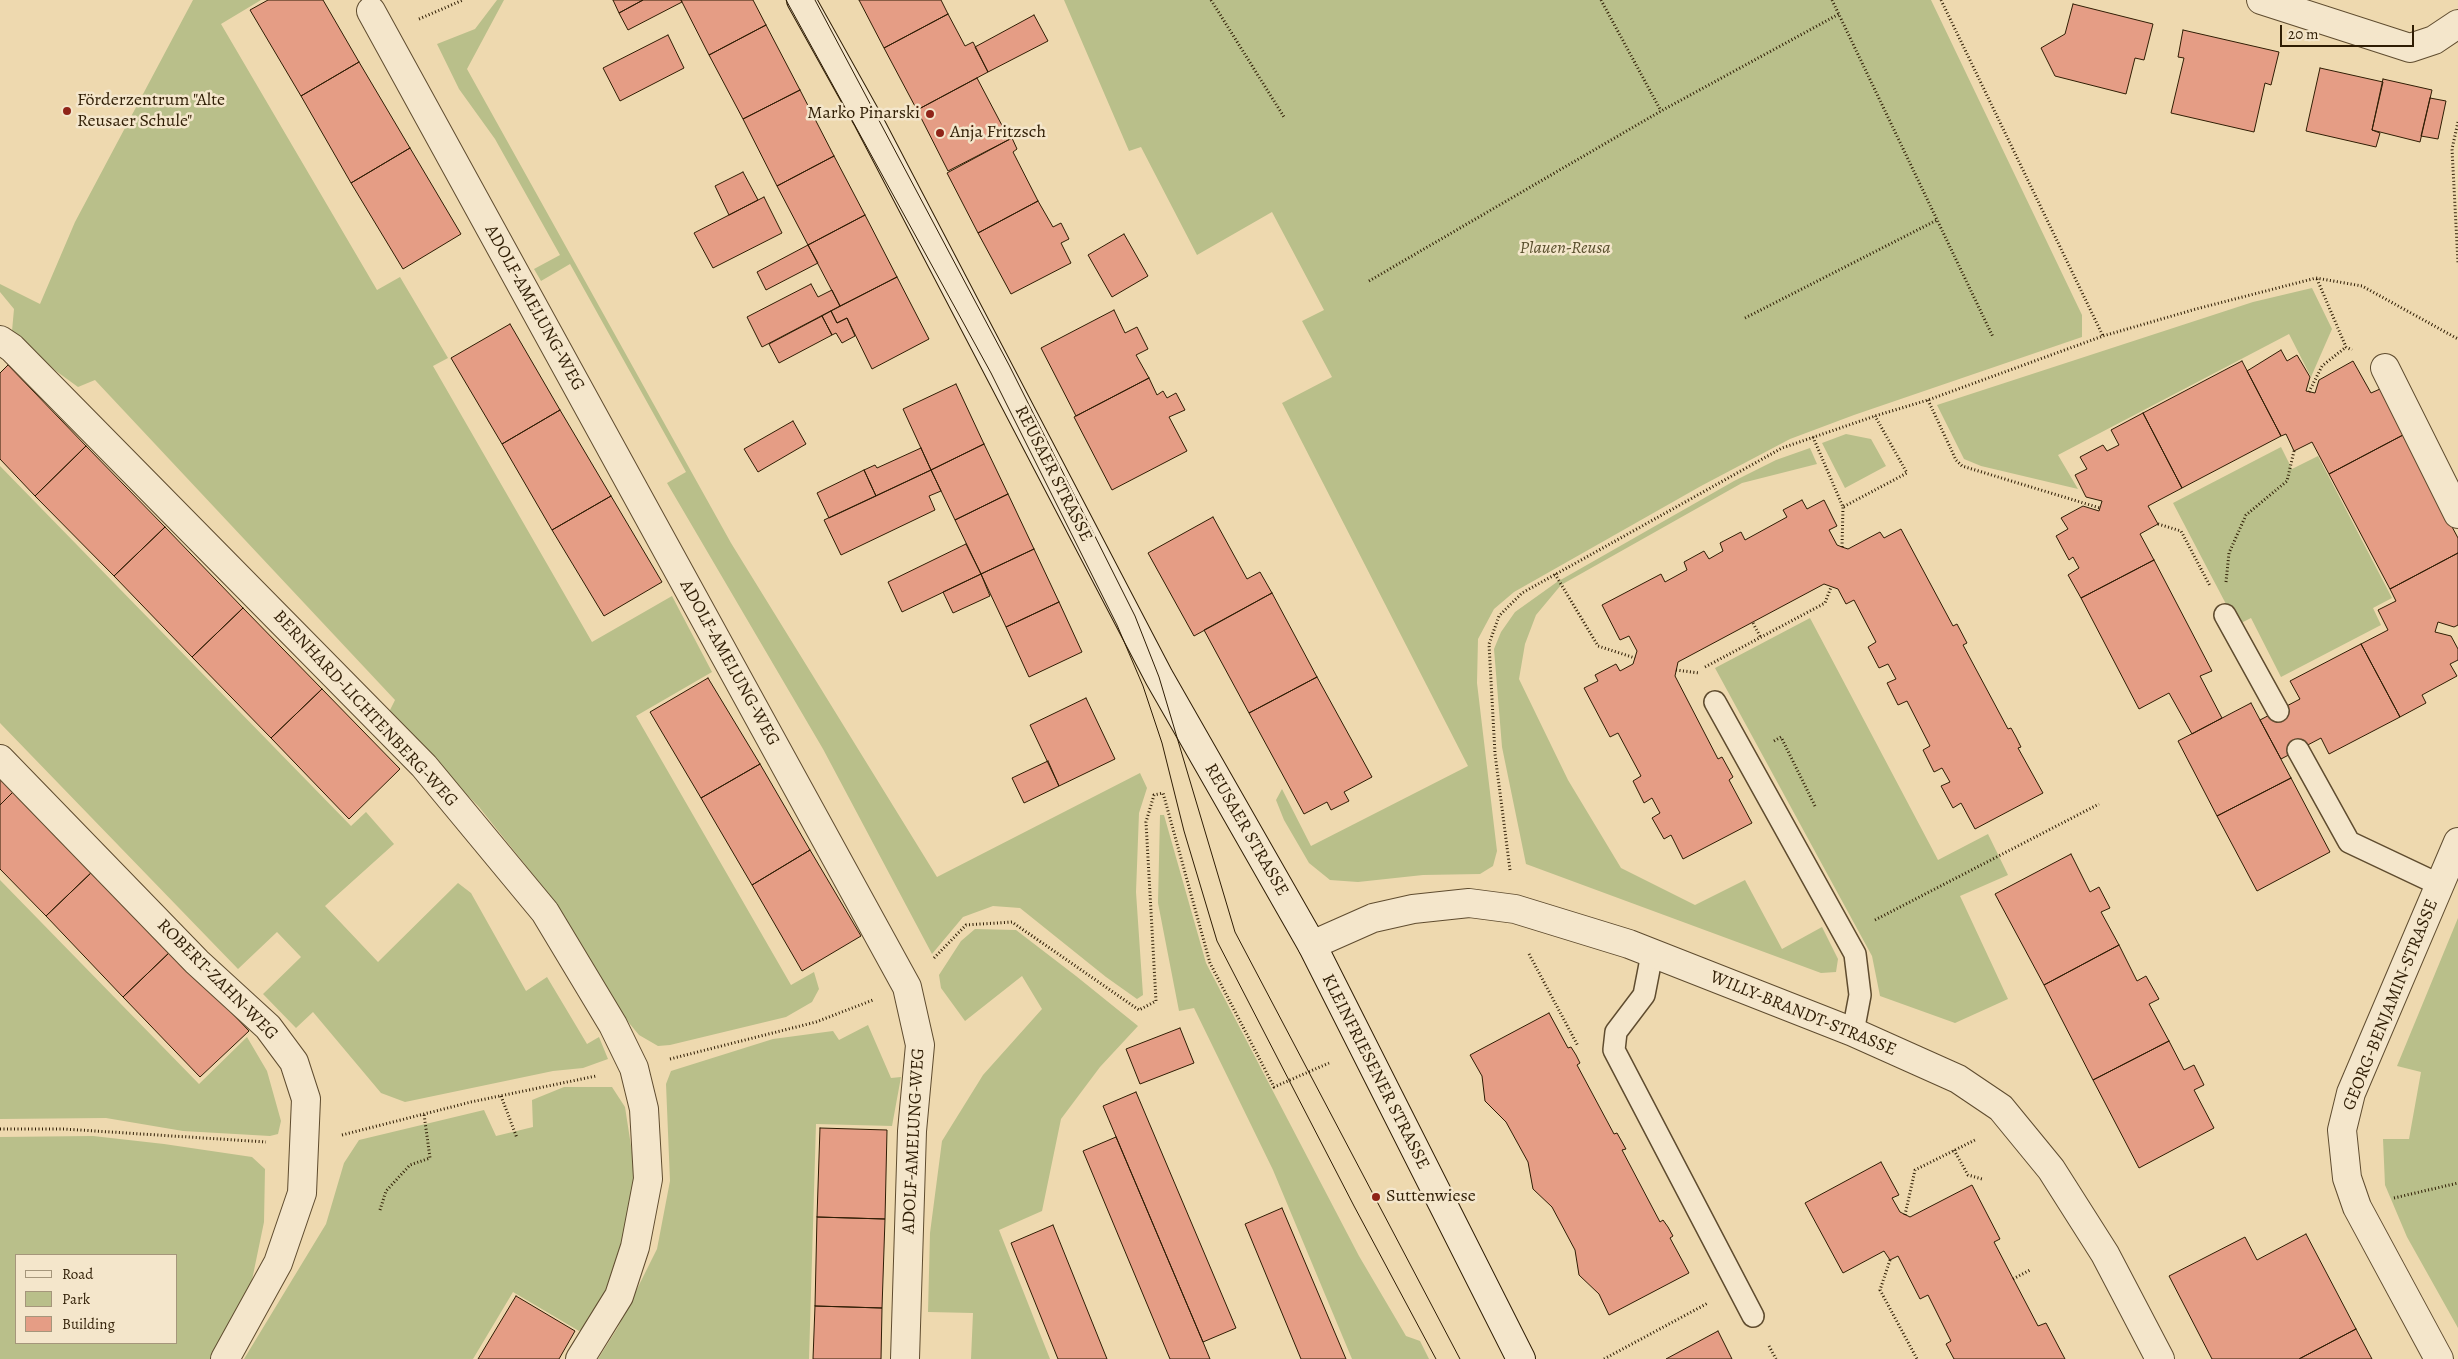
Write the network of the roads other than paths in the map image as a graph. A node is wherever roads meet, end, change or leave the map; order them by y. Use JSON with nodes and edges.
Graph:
{"nodes":[{"id":1,"x":801,"y":0,"type":"edge"},
{"id":2,"x":2261,"y":0,"type":"edge"},
{"id":3,"x":371,"y":11,"type":"dead end"},
{"id":4,"x":2458,"y":24,"type":"edge"},
{"id":5,"x":0,"y":340,"type":"edge"},
{"id":6,"x":2385,"y":368,"type":"dead end"},
{"id":7,"x":2458,"y":514,"type":"edge"},
{"id":8,"x":2225,"y":615,"type":"road end"},
{"id":9,"x":1715,"y":702,"type":"dead end"},
{"id":10,"x":2278,"y":711,"type":"dead end"},
{"id":11,"x":2298,"y":750,"type":"dead end"},
{"id":12,"x":0,"y":759,"type":"edge"},
{"id":13,"x":2458,"y":842,"type":"edge"},
{"id":14,"x":2440,"y":885,"type":"junction"},
{"id":15,"x":1312,"y":945,"type":"junction"},
{"id":16,"x":1652,"y":954,"type":"junction"},
{"id":17,"x":1853,"y":1032,"type":"junction"},
{"id":18,"x":1753,"y":1316,"type":"dead end"},
{"id":19,"x":225,"y":1359,"type":"edge"},
{"id":20,"x":580,"y":1359,"type":"edge"},
{"id":21,"x":905,"y":1359,"type":"edge"},
{"id":22,"x":1521,"y":1359,"type":"edge"},
{"id":23,"x":2160,"y":1359,"type":"edge"},
{"id":24,"x":2439,"y":1359,"type":"edge"}],
"edges":[{"from":1,"to":15,"type":"street","name":"REUSAER STRASSE"},
{"from":2,"to":4,"type":"street"},
{"from":3,"to":21,"type":"street","name":"ADOLF-AMELUNG-WEG"},
{"from":5,"to":20,"type":"street","name":"BERNHARD-LICHTENBERG-WEG"},
{"from":6,"to":7,"type":"street"},
{"from":8,"to":10,"type":"lane"},
{"from":9,"to":17,"type":"lane"},
{"from":11,"to":14,"type":"lane"},
{"from":12,"to":19,"type":"street","name":"ROBERT-ZAHN-WEG"},
{"from":13,"to":14,"type":"street","name":"GEORG-BENJAMIN-STRASSE"},
{"from":14,"to":24,"type":"street","name":"GEORG-BENJAMIN-STRASSE"},
{"from":15,"to":16,"type":"street","name":"WILLY-BRANDT-STRASSE"},
{"from":15,"to":22,"type":"street","name":"KLEINFRIESENER STRASSE"},
{"from":16,"to":17,"type":"street","name":"WILLY-BRANDT-STRASSE"},
{"from":16,"to":18,"type":"lane"},
{"from":17,"to":23,"type":"street","name":"WILLY-BRANDT-STRASSE"}]}
